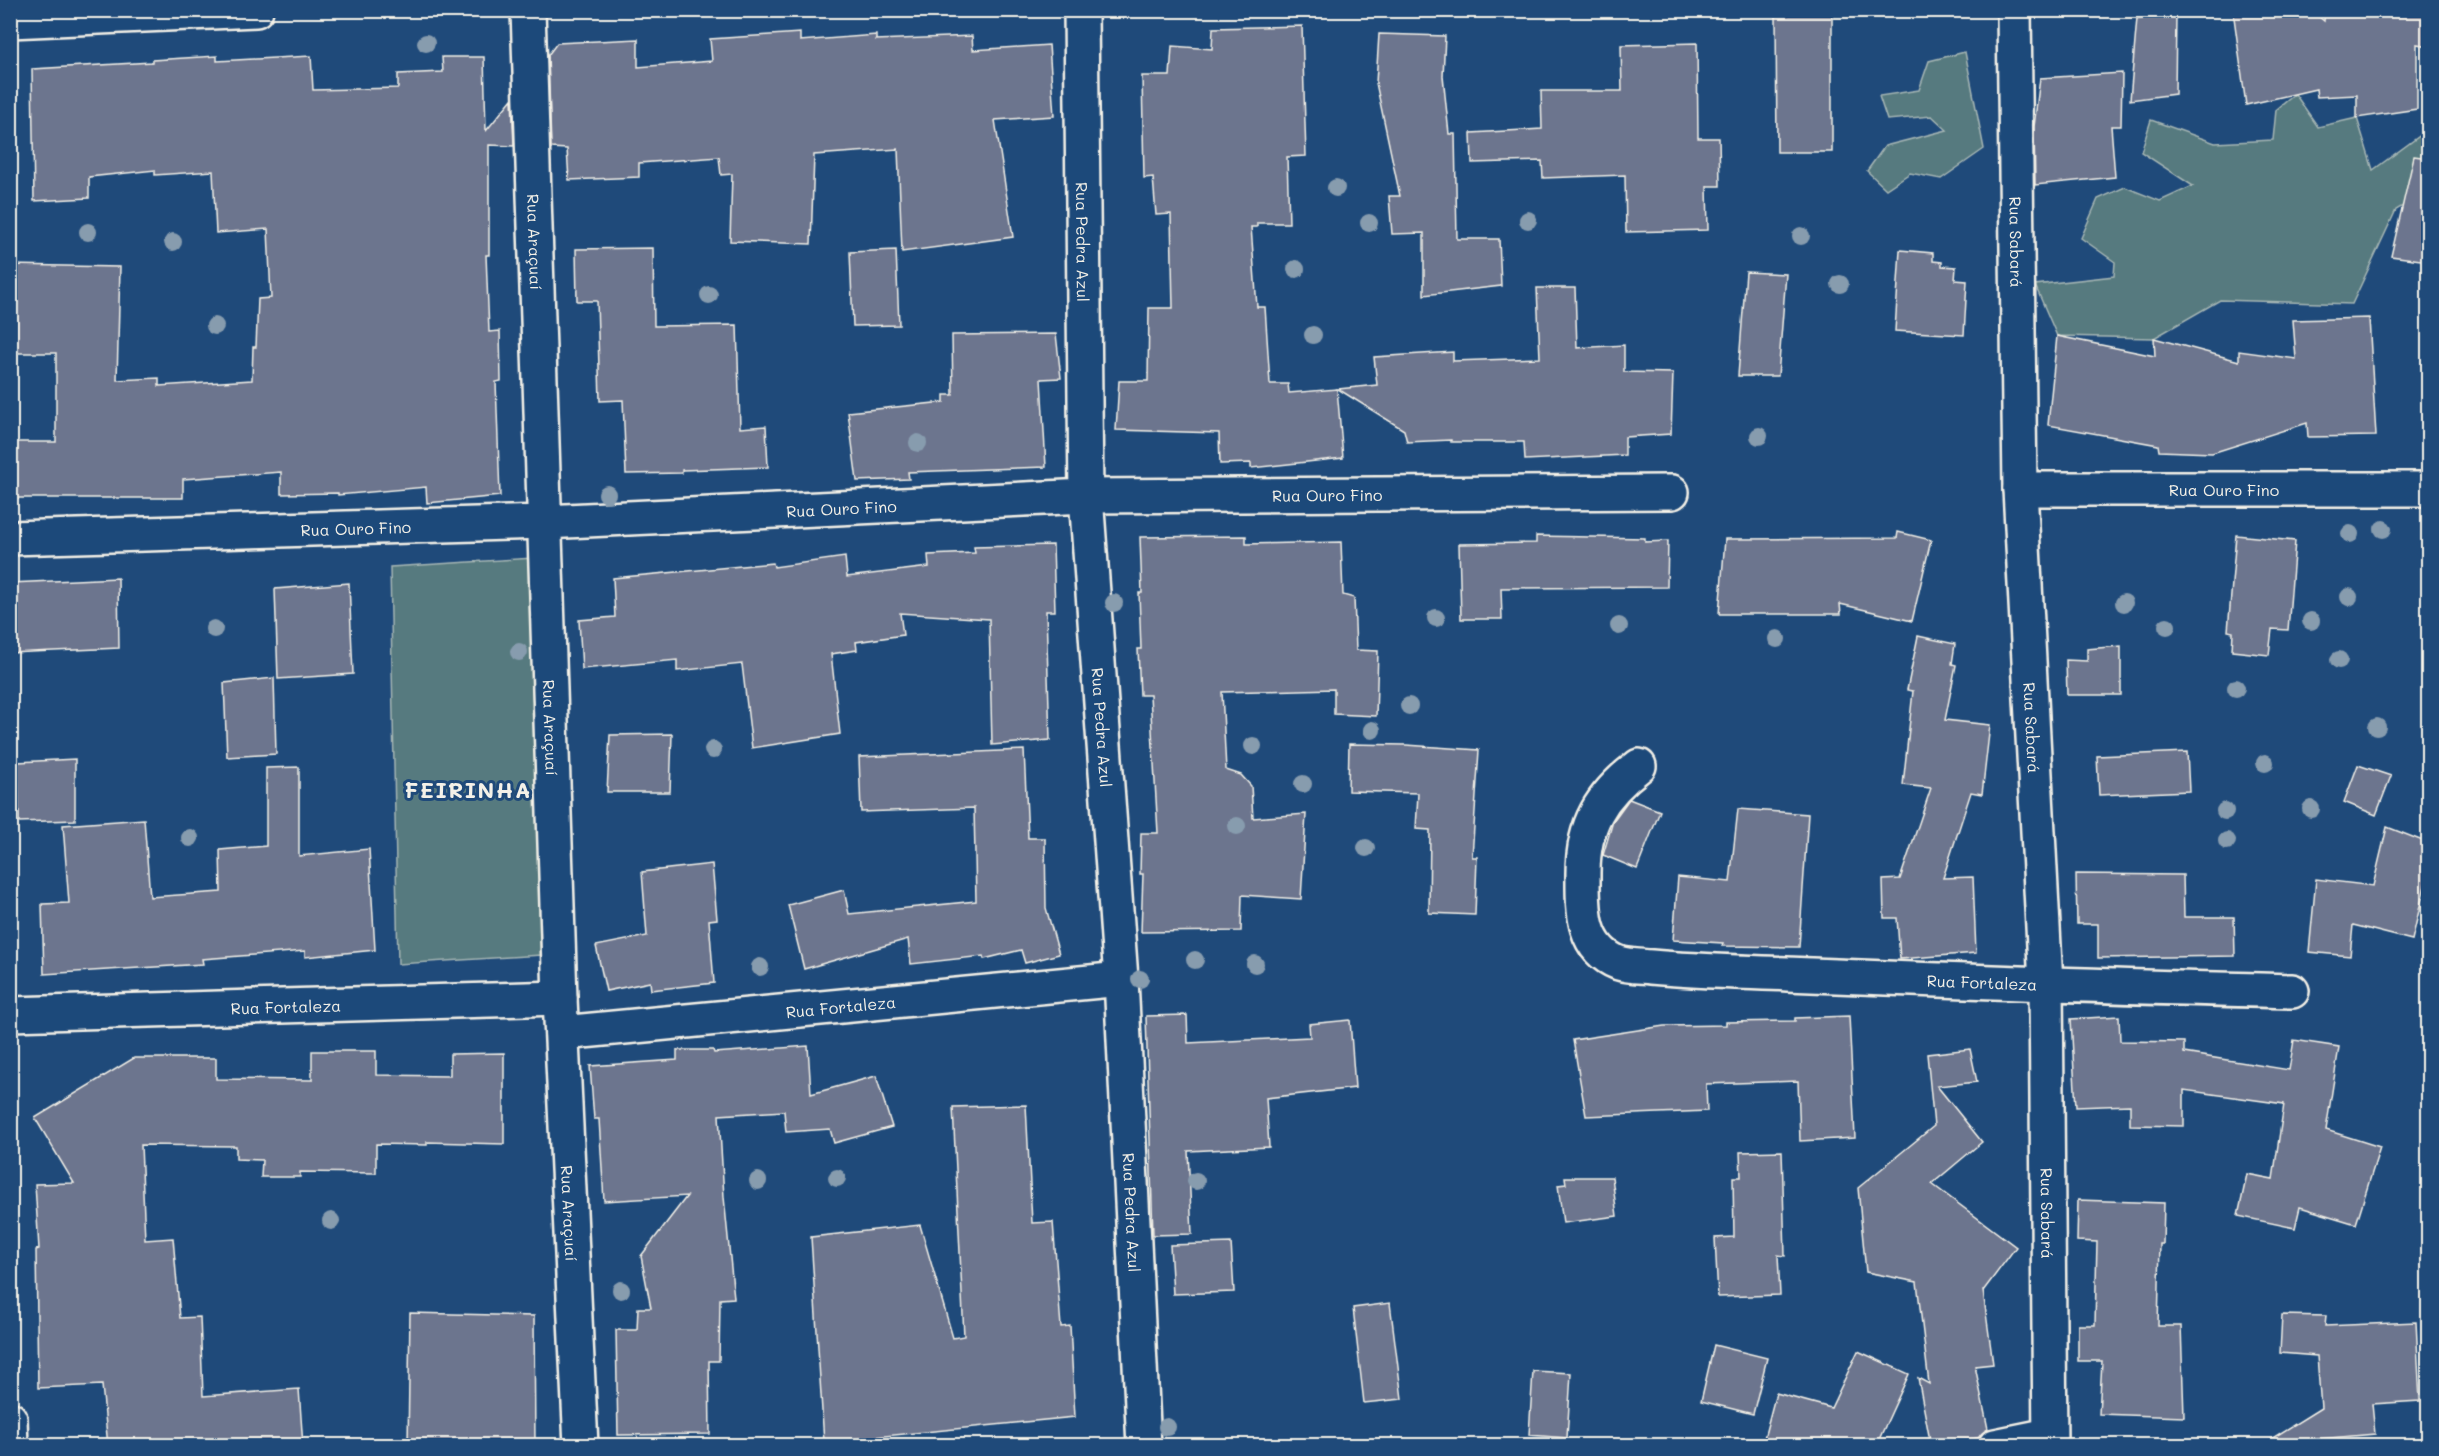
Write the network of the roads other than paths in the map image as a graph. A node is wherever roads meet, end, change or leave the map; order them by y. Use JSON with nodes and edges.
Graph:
{"nodes":[{"id":1,"x":256,"y":10,"type":"edge"},
{"id":2,"x":528,"y":10,"type":"edge"},
{"id":3,"x":1081,"y":10,"type":"edge"},
{"id":4,"x":2014,"y":10,"type":"edge"},
{"id":5,"x":10,"y":21,"type":"edge"},
{"id":6,"x":2020,"y":489,"type":"junction"},
{"id":7,"x":2428,"y":489,"type":"edge"},
{"id":8,"x":1672,"y":492,"type":"dead end"},
{"id":9,"x":1086,"y":496,"type":"junction"},
{"id":10,"x":545,"y":522,"type":"junction"},
{"id":11,"x":10,"y":538,"type":"edge"},
{"id":12,"x":1639,"y":766,"type":"dead end"},
{"id":13,"x":1121,"y":979,"type":"junction"},
{"id":14,"x":2046,"y":984,"type":"junction"},
{"id":15,"x":2292,"y":991,"type":"dead end"},
{"id":16,"x":560,"y":998,"type":"junction"},
{"id":17,"x":10,"y":1014,"type":"edge"},
{"id":18,"x":562,"y":1033,"type":"junction"},
{"id":19,"x":10,"y":1419,"type":"edge"},
{"id":20,"x":2049,"y":1440,"type":"edge"},
{"id":21,"x":11,"y":1446,"type":"edge"},
{"id":22,"x":581,"y":1446,"type":"edge"},
{"id":23,"x":1144,"y":1446,"type":"edge"},
{"id":24,"x":1995,"y":1446,"type":"edge"}],
"edges":[{"from":1,"to":5,"type":"street"},
{"from":2,"to":10,"type":"street","name":"Rua Araçuaí"},
{"from":3,"to":9,"type":"street","name":"Rua Pedra Azul"},
{"from":4,"to":6,"type":"street","name":"Rua Sabará"},
{"from":6,"to":7,"type":"street","name":"Rua Ouro Fino"},
{"from":6,"to":14,"type":"street","name":"Rua Sabará"},
{"from":8,"to":9,"type":"street","name":"Rua Ouro Fino"},
{"from":9,"to":10,"type":"street","name":"Rua Ouro Fino"},
{"from":9,"to":13,"type":"street","name":"Rua Pedra Azul"},
{"from":10,"to":11,"type":"street","name":"Rua Ouro Fino"},
{"from":10,"to":16,"type":"street","name":"Rua Araçuaí"},
{"from":12,"to":14,"type":"street","name":"Rua Fortaleza"},
{"from":13,"to":18,"type":"street","name":"Rua Fortaleza"},
{"from":13,"to":23,"type":"street","name":"Rua Pedra Azul"},
{"from":14,"to":15,"type":"street","name":"Rua Fortaleza"},
{"from":14,"to":20,"type":"street","name":"Rua Sabará"},
{"from":16,"to":17,"type":"street","name":"Rua Fortaleza"},
{"from":16,"to":18,"type":"street","name":"Rua Araçuaí"},
{"from":18,"to":22,"type":"street","name":"Rua Araçuaí"},
{"from":19,"to":21,"type":"street"},
{"from":20,"to":24,"type":"street"}]}
